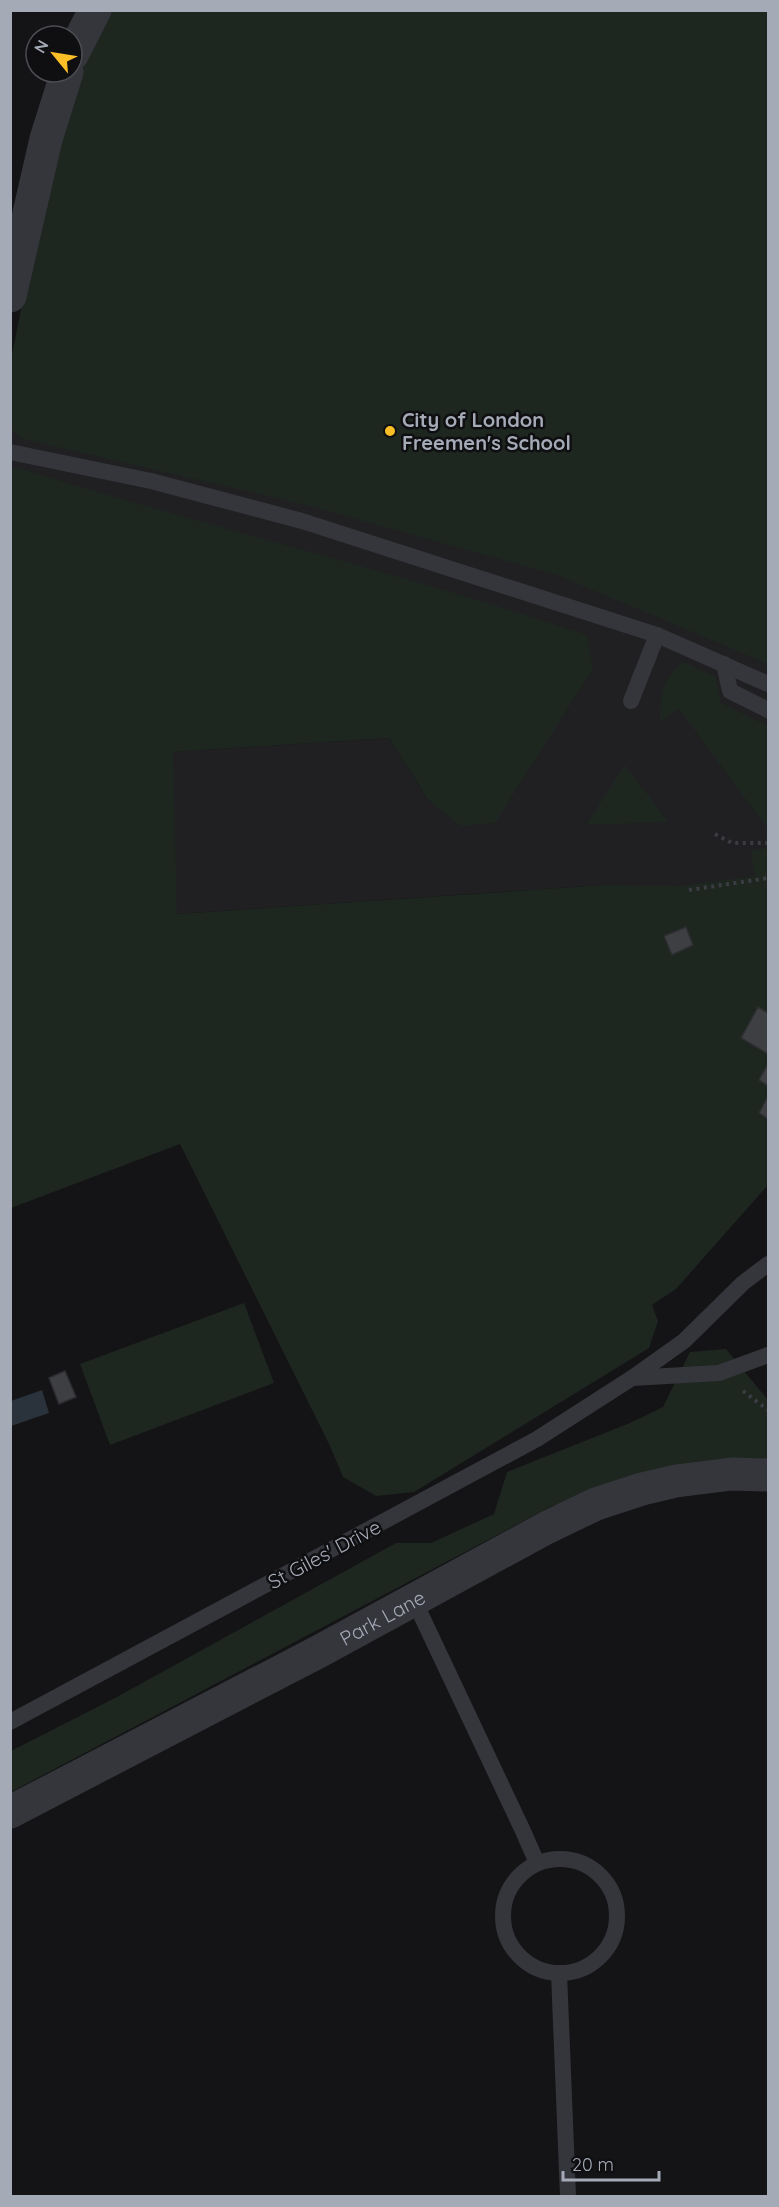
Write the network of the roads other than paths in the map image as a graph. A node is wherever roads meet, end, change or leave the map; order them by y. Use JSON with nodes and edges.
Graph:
{"nodes":[{"id":1,"x":95,"y":10,"type":"edge"},
{"id":2,"x":84,"y":32,"type":"edge"},
{"id":3,"x":63,"y":84,"type":"edge"},
{"id":4,"x":10,"y":296,"type":"edge"},
{"id":5,"x":10,"y":452,"type":"edge"},
{"id":6,"x":657,"y":635,"type":"junction"},
{"id":7,"x":724,"y":664,"type":"junction"},
{"id":8,"x":768,"y":684,"type":"edge"},
{"id":9,"x":631,"y":701,"type":"dead end"},
{"id":10,"x":768,"y":710,"type":"edge"},
{"id":11,"x":768,"y":1264,"type":"edge"},
{"id":12,"x":768,"y":1355,"type":"edge"},
{"id":13,"x":633,"y":1378,"type":"junction"},
{"id":14,"x":768,"y":1475,"type":"edge"},
{"id":15,"x":413,"y":1598,"type":"junction"},
{"id":16,"x":10,"y":1722,"type":"edge"},
{"id":17,"x":10,"y":1812,"type":"edge"},
{"id":18,"x":537,"y":1863,"type":"junction"},
{"id":19,"x":560,"y":1973,"type":"junction"},
{"id":20,"x":568,"y":2196,"type":"edge"}],
"edges":[{"from":1,"to":2,"type":"street"},
{"from":3,"to":4,"type":"street"},
{"from":5,"to":6,"type":"lane"},
{"from":6,"to":7,"type":"lane"},
{"from":6,"to":9,"type":"lane"},
{"from":7,"to":8,"type":"lane"},
{"from":7,"to":10,"type":"lane"},
{"from":11,"to":13,"type":"lane","name":"St Giles' Drive"},
{"from":12,"to":13,"type":"lane","name":"St Giles' Drive"},
{"from":13,"to":16,"type":"lane","name":"St Giles' Drive"},
{"from":14,"to":15,"type":"street","name":"Park Lane"},
{"from":15,"to":17,"type":"street","name":"Park Lane"},
{"from":15,"to":18,"type":"lane"},
{"from":18,"to":19,"type":"lane"},
{"from":18,"to":19,"type":"lane"},
{"from":19,"to":20,"type":"lane"}]}
